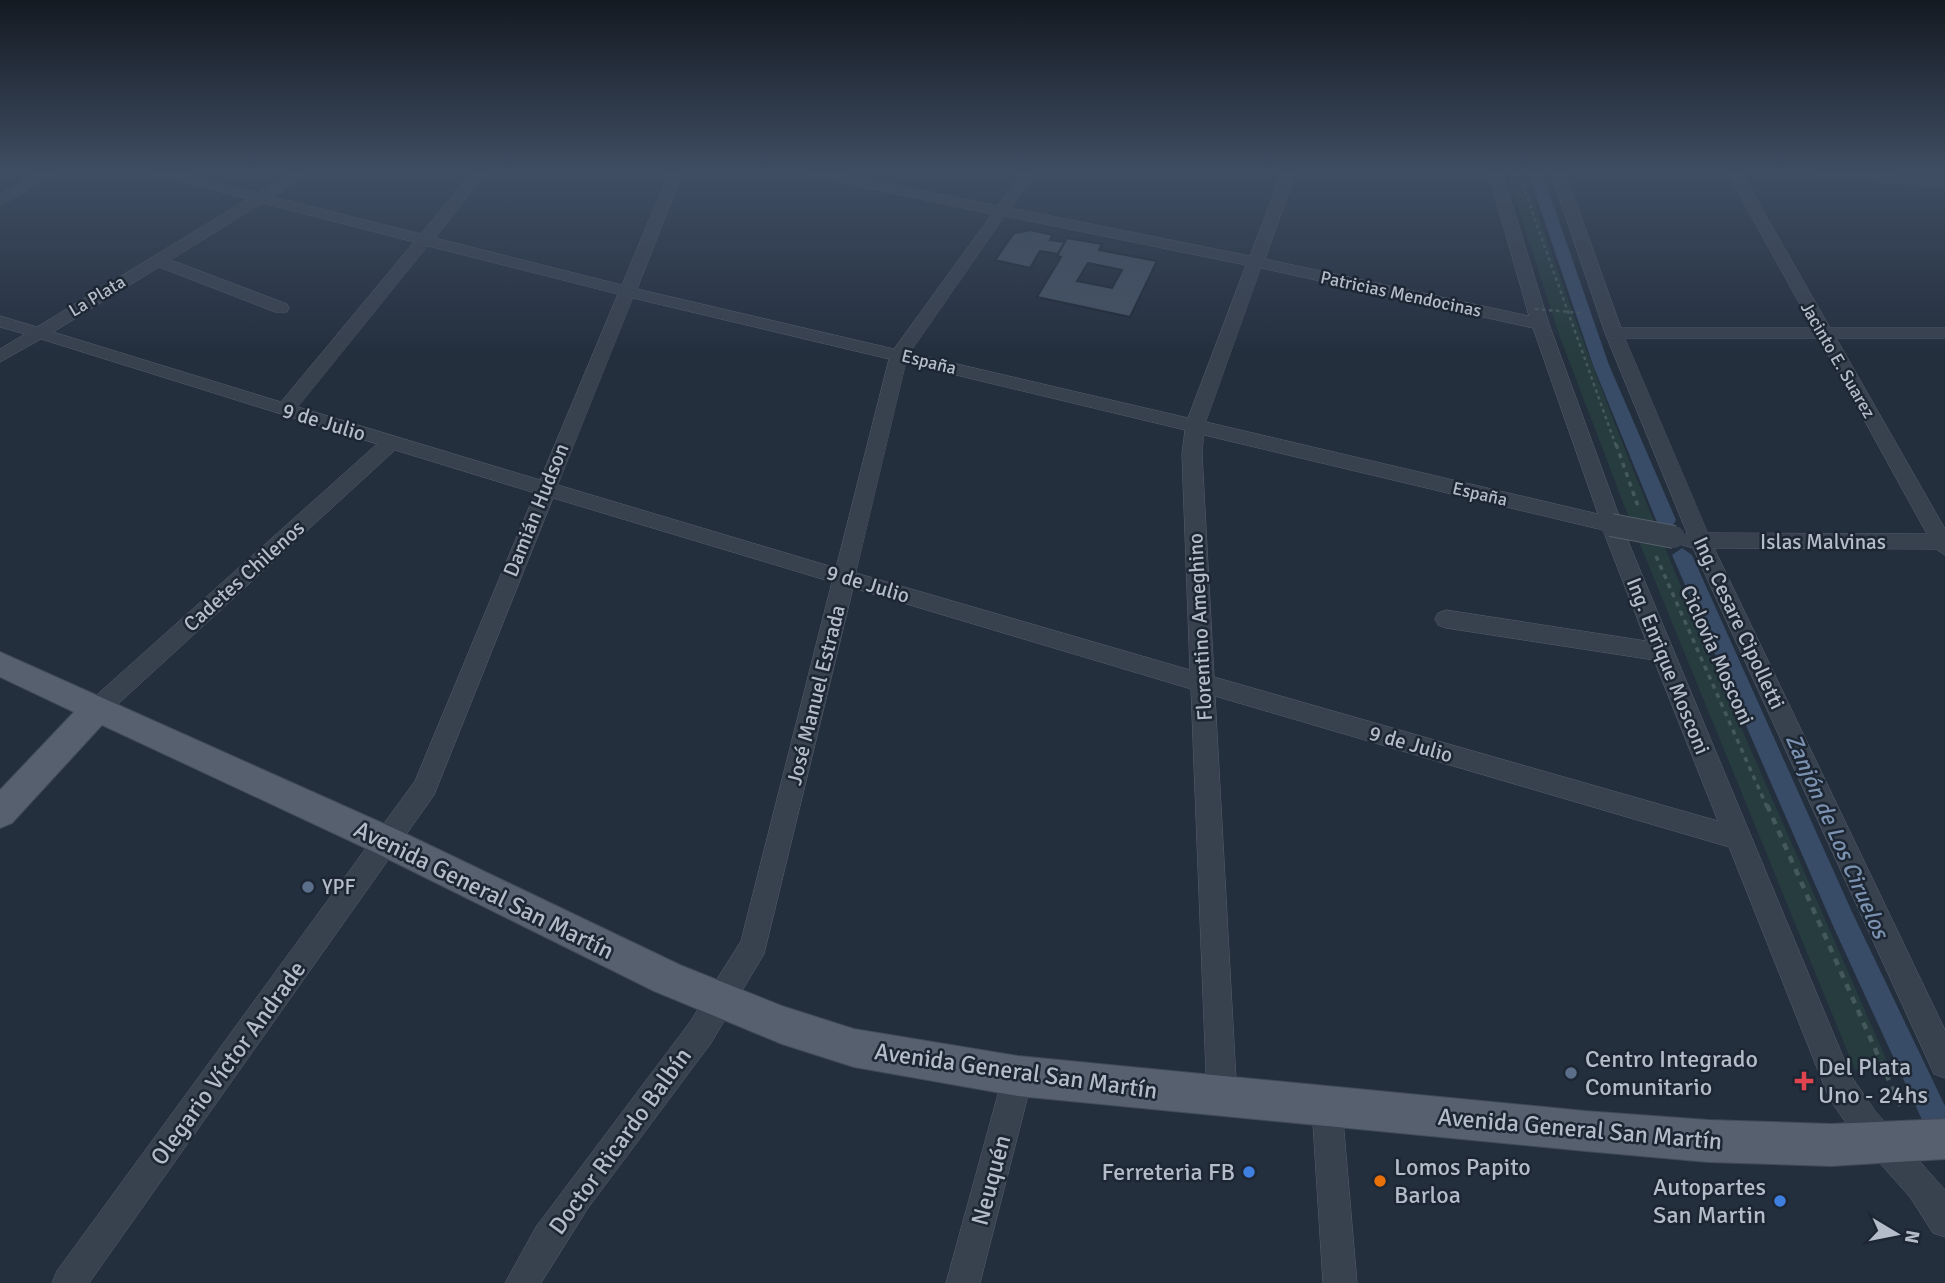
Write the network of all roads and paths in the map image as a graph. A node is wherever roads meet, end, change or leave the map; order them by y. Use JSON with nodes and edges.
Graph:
{"nodes":[{"id":1,"x":204,"y":232,"type":"edge"},
{"id":2,"x":394,"y":232,"type":"edge"},
{"id":3,"x":431,"y":232,"type":"edge"},
{"id":4,"x":650,"y":232,"type":"edge"},
{"id":5,"x":986,"y":232,"type":"edge"},
{"id":6,"x":1105,"y":232,"type":"edge"},
{"id":7,"x":1266,"y":232,"type":"edge"},
{"id":8,"x":1513,"y":232,"type":"edge"},
{"id":9,"x":1539,"y":232,"type":"edge"},
{"id":10,"x":1579,"y":232,"type":"edge"},
{"id":11,"x":1767,"y":232,"type":"edge"},
{"id":12,"x":424,"y":240,"type":"junction"},
{"id":13,"x":157,"y":260,"type":"junction"},
{"id":14,"x":1254,"y":262,"type":"junction"},
{"id":15,"x":625,"y":290,"type":"junction"},
{"id":16,"x":281,"y":308,"type":"dead end"},
{"id":17,"x":1567,"y":311,"type":"junction"},
{"id":18,"x":1582,"y":313,"type":"dead end"},
{"id":19,"x":1538,"y":317,"type":"junction"},
{"id":20,"x":0,"y":321,"type":"edge"},
{"id":21,"x":37,"y":333,"type":"junction"},
{"id":22,"x":1614,"y":333,"type":"junction"},
{"id":23,"x":1822,"y":333,"type":"junction"},
{"id":24,"x":1945,"y":333,"type":"edge"},
{"id":25,"x":899,"y":355,"type":"junction"},
{"id":26,"x":0,"y":357,"type":"edge"},
{"id":27,"x":285,"y":410,"type":"junction"},
{"id":28,"x":1195,"y":426,"type":"junction"},
{"id":29,"x":390,"y":443,"type":"junction"},
{"id":30,"x":544,"y":489,"type":"junction"},
{"id":31,"x":1640,"y":513,"type":"dead end"},
{"id":32,"x":1611,"y":525,"type":"junction"},
{"id":33,"x":1701,"y":542,"type":"junction"},
{"id":34,"x":1944,"y":544,"type":"edge"},
{"id":35,"x":1654,"y":551,"type":"dead end"},
{"id":36,"x":845,"y":577,"type":"junction"},
{"id":37,"x":1446,"y":619,"type":"dead end"},
{"id":38,"x":1662,"y":652,"type":"junction"},
{"id":39,"x":0,"y":664,"type":"edge"},
{"id":40,"x":1203,"y":684,"type":"junction"},
{"id":41,"x":98,"y":708,"type":"junction"},
{"id":42,"x":0,"y":813,"type":"edge"},
{"id":43,"x":1738,"y":838,"type":"junction"},
{"id":44,"x":388,"y":842,"type":"junction"},
{"id":45,"x":722,"y":1002,"type":"junction"},
{"id":46,"x":1945,"y":1063,"type":"edge"},
{"id":47,"x":1018,"y":1076,"type":"junction"},
{"id":48,"x":1222,"y":1098,"type":"junction"},
{"id":49,"x":1328,"y":1108,"type":"junction"},
{"id":50,"x":1914,"y":1140,"type":"edge"},
{"id":51,"x":1945,"y":1221,"type":"edge"},
{"id":52,"x":69,"y":1283,"type":"edge"},
{"id":53,"x":522,"y":1283,"type":"edge"},
{"id":54,"x":963,"y":1283,"type":"edge"},
{"id":55,"x":1340,"y":1283,"type":"edge"}],
"edges":[{"from":1,"to":13,"type":"street","name":"La Plata"},
{"from":2,"to":12,"type":"street","name":"España"},
{"from":3,"to":12,"type":"street"},
{"from":4,"to":15,"type":"street","name":"Damián Hudson"},
{"from":5,"to":25,"type":"street","name":"José Manuel Estrada"},
{"from":6,"to":14,"type":"street","name":"Patricias Mendocinas"},
{"from":7,"to":14,"type":"street","name":"Florentino Ameghino"},
{"from":8,"to":19,"type":"street","name":"Ing. Enrique Mosconi"},
{"from":9,"to":17,"type":"path"},
{"from":10,"to":22,"type":"street","name":"Ing. Cesare Cipolletti"},
{"from":11,"to":23,"type":"street","name":"Jacinto E. Suarez"},
{"from":12,"to":15,"type":"street","name":"España"},
{"from":12,"to":27,"type":"street"},
{"from":13,"to":16,"type":"street"},
{"from":13,"to":21,"type":"street","name":"La Plata"},
{"from":14,"to":19,"type":"street","name":"Patricias Mendocinas"},
{"from":14,"to":28,"type":"street","name":"Florentino Ameghino"},
{"from":15,"to":25,"type":"street","name":"España"},
{"from":15,"to":30,"type":"street","name":"Damián Hudson"},
{"from":17,"to":18,"type":"path","bridge":true},
{"from":17,"to":19,"type":"path","bridge":true},
{"from":17,"to":31,"type":"path"},
{"from":19,"to":32,"type":"street","name":"Ing. Enrique Mosconi"},
{"from":20,"to":21,"type":"street","name":"9 de Julio"},
{"from":21,"to":26,"type":"street","name":"La Plata"},
{"from":21,"to":27,"type":"street","name":"9 de Julio"},
{"from":22,"to":23,"type":"street"},
{"from":22,"to":33,"type":"street","name":"Ing. Cesare Cipolletti"},
{"from":23,"to":24,"type":"street"},
{"from":23,"to":34,"type":"street","name":"Jacinto E. Suarez"},
{"from":25,"to":28,"type":"street","name":"España"},
{"from":25,"to":36,"type":"street","name":"José Manuel Estrada"},
{"from":27,"to":29,"type":"street","name":"9 de Julio"},
{"from":28,"to":32,"type":"street","name":"España"},
{"from":28,"to":40,"type":"street","name":"Florentino Ameghino"},
{"from":29,"to":30,"type":"street","name":"9 de Julio"},
{"from":29,"to":41,"type":"street","name":"Cadetes Chilenos"},
{"from":30,"to":36,"type":"street","name":"9 de Julio"},
{"from":30,"to":44,"type":"street","name":"Damián Hudson"},
{"from":32,"to":33,"type":"street","name":"España","bridge":true},
{"from":32,"to":38,"type":"street","name":"Ing. Enrique Mosconi"},
{"from":33,"to":34,"type":"street","name":"Islas Malvinas"},
{"from":33,"to":46,"type":"street","name":"Ing. Cesare Cipolletti"},
{"from":35,"to":50,"type":"path","name":"Ciclovía Mosconi"},
{"from":36,"to":40,"type":"street","name":"9 de Julio"},
{"from":36,"to":45,"type":"street","name":"José Manuel Estrada"},
{"from":37,"to":38,"type":"street"},
{"from":38,"to":43,"type":"street","name":"Ing. Enrique Mosconi"},
{"from":39,"to":41,"type":"main road","name":"Avenida General San Martín"},
{"from":40,"to":43,"type":"street","name":"9 de Julio"},
{"from":40,"to":48,"type":"street","name":"Florentino Ameghino"},
{"from":41,"to":42,"type":"main road"},
{"from":41,"to":44,"type":"main road","name":"Avenida General San Martín"},
{"from":43,"to":50,"type":"street","name":"Ing. Enrique Mosconi"},
{"from":44,"to":45,"type":"main road","name":"Avenida General San Martín"},
{"from":44,"to":52,"type":"street","name":"Olegario Víctor Andrade"},
{"from":45,"to":47,"type":"main road","name":"Avenida General San Martín"},
{"from":45,"to":53,"type":"street","name":"Doctor Ricardo Balbín"},
{"from":47,"to":48,"type":"main road","name":"Avenida General San Martín"},
{"from":47,"to":54,"type":"street","name":"Neuquén"},
{"from":48,"to":49,"type":"main road","name":"Avenida General San Martín"},
{"from":49,"to":50,"type":"main road","name":"Avenida General San Martín"},
{"from":49,"to":55,"type":"street"},
{"from":50,"to":51,"type":"street"}]}
